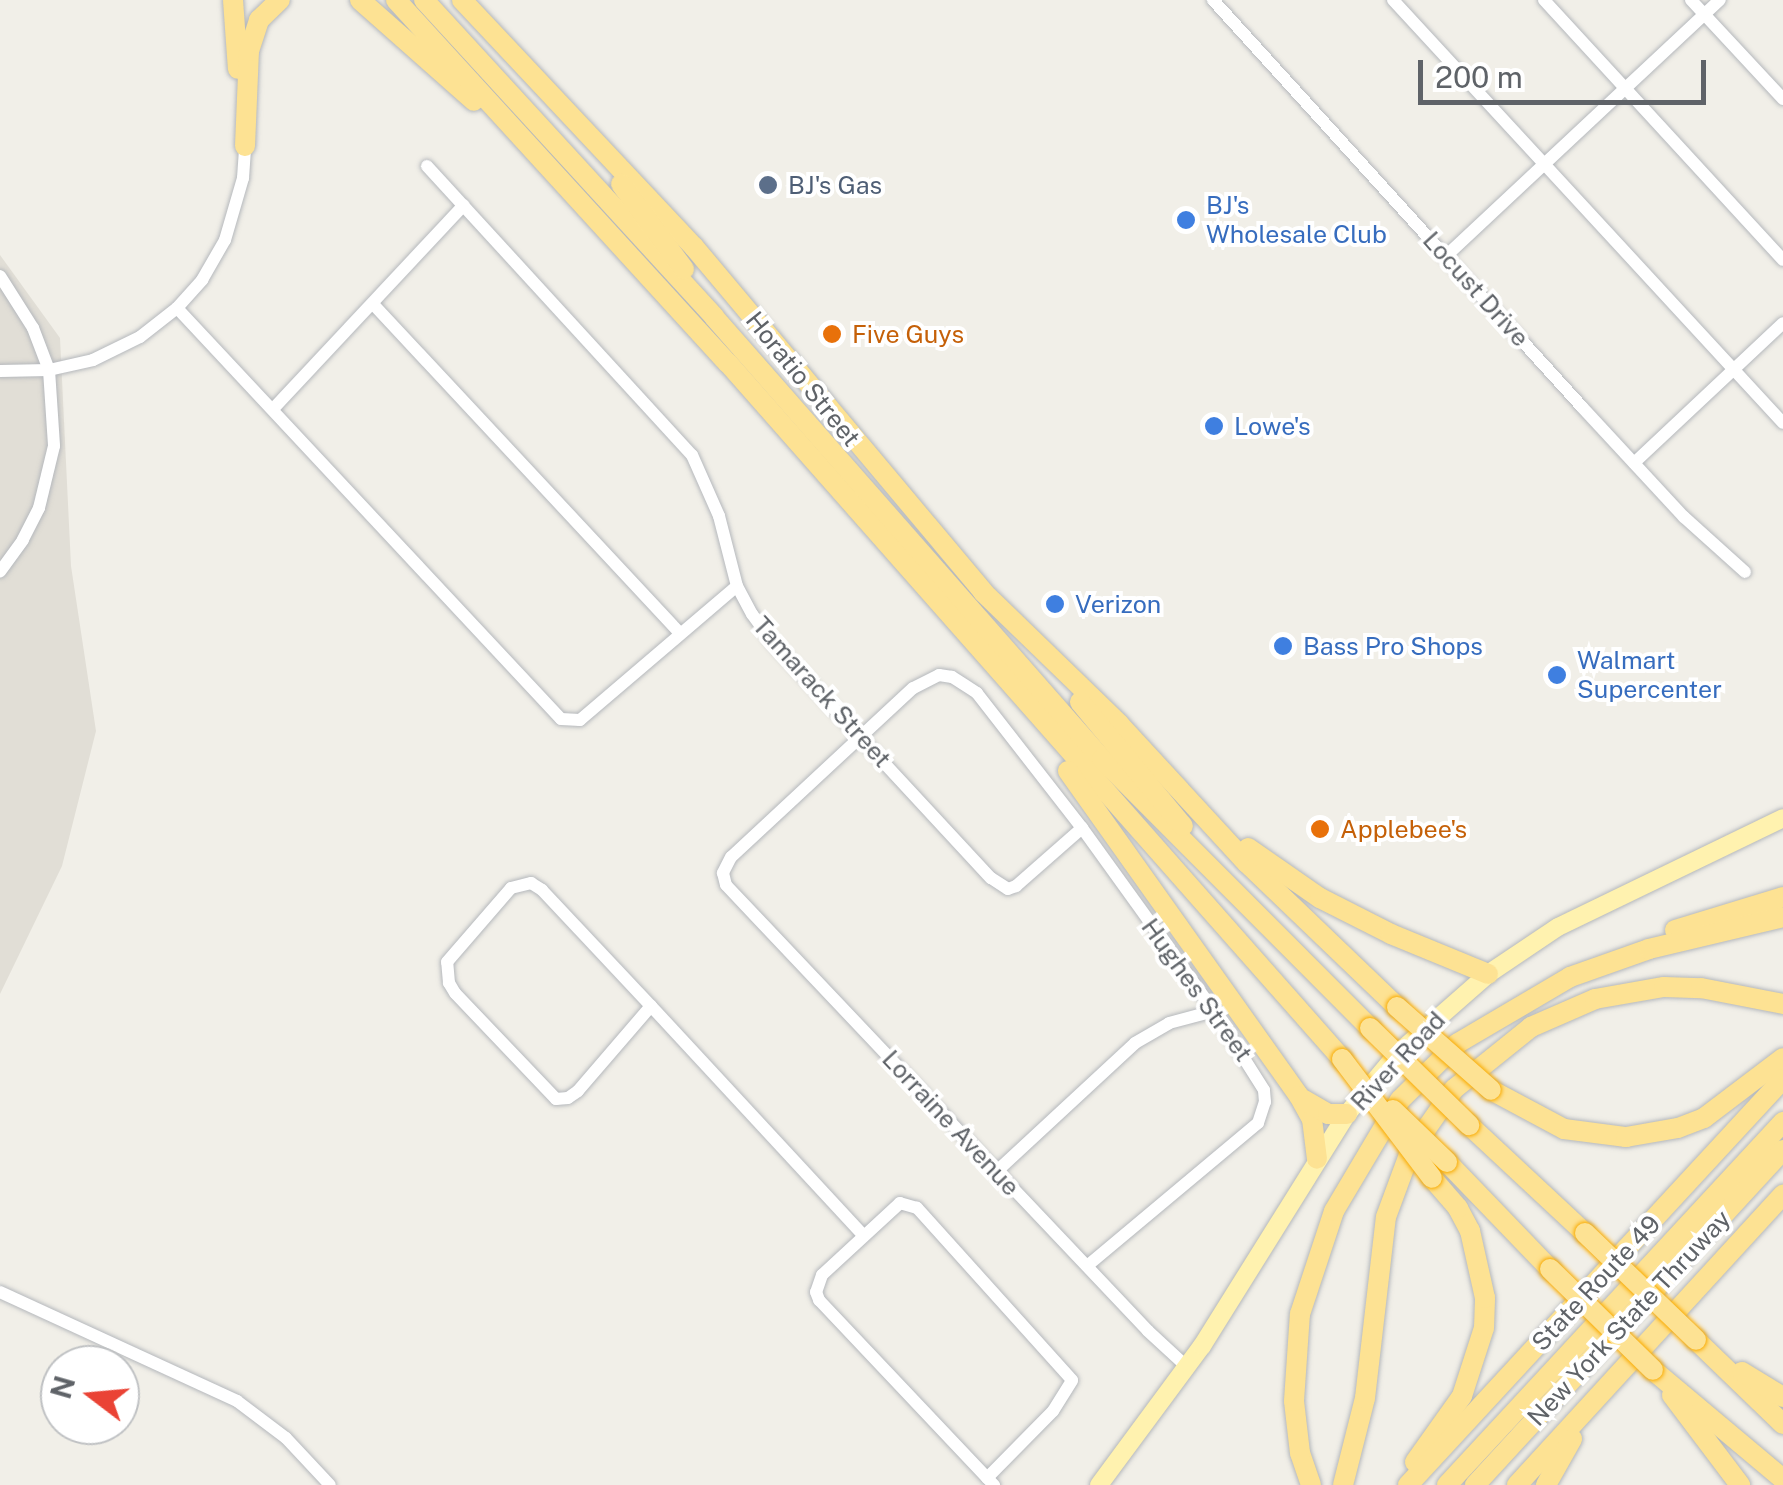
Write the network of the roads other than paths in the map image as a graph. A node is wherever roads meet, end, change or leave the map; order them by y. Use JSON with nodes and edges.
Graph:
{"nodes":[{"id":1,"x":234,"y":0,"type":"edge"},
{"id":2,"x":280,"y":0,"type":"edge"},
{"id":3,"x":352,"y":0,"type":"edge"},
{"id":4,"x":396,"y":0,"type":"edge"},
{"id":5,"x":424,"y":0,"type":"edge"},
{"id":6,"x":462,"y":0,"type":"edge"},
{"id":7,"x":1213,"y":0,"type":"edge"},
{"id":8,"x":1393,"y":0,"type":"edge"},
{"id":9,"x":1544,"y":0,"type":"edge"},
{"id":10,"x":1691,"y":0,"type":"edge"},
{"id":11,"x":1720,"y":0,"type":"edge"},
{"id":12,"x":368,"y":8,"type":"edge"},
{"id":13,"x":1705,"y":15,"type":"junction"},
{"id":14,"x":542,"y":81,"type":"junction"},
{"id":15,"x":1625,"y":89,"type":"junction"},
{"id":16,"x":1783,"y":99,"type":"edge"},
{"id":17,"x":246,"y":146,"type":"junction"},
{"id":18,"x":1544,"y":164,"type":"junction"},
{"id":19,"x":427,"y":166,"type":"dead end"},
{"id":20,"x":555,"y":173,"type":"junction"},
{"id":21,"x":464,"y":205,"type":"junction"},
{"id":22,"x":1446,"y":256,"type":"junction"},
{"id":23,"x":1783,"y":260,"type":"edge"},
{"id":24,"x":0,"y":276,"type":"edge"},
{"id":25,"x":373,"y":304,"type":"junction"},
{"id":26,"x":177,"y":308,"type":"junction"},
{"id":27,"x":714,"y":317,"type":"junction"},
{"id":28,"x":1783,"y":323,"type":"edge"},
{"id":29,"x":1733,"y":368,"type":"junction"},
{"id":30,"x":49,"y":370,"type":"junction"},
{"id":31,"x":0,"y":371,"type":"edge"},
{"id":32,"x":272,"y":409,"type":"junction"},
{"id":33,"x":1783,"y":422,"type":"edge"},
{"id":34,"x":1634,"y":463,"type":"junction"},
{"id":35,"x":0,"y":572,"type":"edge"},
{"id":36,"x":1745,"y":572,"type":"dead end"},
{"id":37,"x":736,"y":586,"type":"junction"},
{"id":38,"x":1018,"y":625,"type":"junction"},
{"id":39,"x":680,"y":633,"type":"junction"},
{"id":40,"x":991,"y":664,"type":"junction"},
{"id":41,"x":861,"y":737,"type":"junction"},
{"id":42,"x":1198,"y":810,"type":"junction"},
{"id":43,"x":1783,"y":818,"type":"edge"},
{"id":44,"x":1082,"y":828,"type":"junction"},
{"id":45,"x":723,"y":873,"type":"joint"},
{"id":46,"x":1783,"y":897,"type":"edge"},
{"id":47,"x":1242,"y":902,"type":"junction"},
{"id":48,"x":1783,"y":917,"type":"edge"},
{"id":49,"x":1488,"y":974,"type":"junction"},
{"id":50,"x":1783,"y":1004,"type":"edge"},
{"id":51,"x":651,"y":1006,"type":"junction"},
{"id":52,"x":1214,"y":1011,"type":"junction"},
{"id":53,"x":1458,"y":1043,"type":"junction"},
{"id":54,"x":1783,"y":1058,"type":"edge"},
{"id":55,"x":1783,"y":1080,"type":"edge"},
{"id":56,"x":1299,"y":1096,"type":"junction"},
{"id":57,"x":1347,"y":1114,"type":"junction"},
{"id":58,"x":1783,"y":1122,"type":"edge"},
{"id":59,"x":1783,"y":1150,"type":"edge"},
{"id":60,"x":1317,"y":1158,"type":"junction"},
{"id":61,"x":1440,"y":1170,"type":"junction"},
{"id":62,"x":997,"y":1172,"type":"junction"},
{"id":63,"x":1783,"y":1195,"type":"edge"},
{"id":64,"x":1783,"y":1214,"type":"edge"},
{"id":65,"x":862,"y":1234,"type":"junction"},
{"id":66,"x":1746,"y":1236,"type":"junction"},
{"id":67,"x":1087,"y":1266,"type":"junction"},
{"id":68,"x":0,"y":1292,"type":"edge"},
{"id":69,"x":1696,"y":1340,"type":"junction"},
{"id":70,"x":1625,"y":1366,"type":"junction"},
{"id":71,"x":1187,"y":1367,"type":"junction"},
{"id":72,"x":1654,"y":1370,"type":"junction"},
{"id":73,"x":1783,"y":1398,"type":"edge"},
{"id":74,"x":1783,"y":1424,"type":"edge"},
{"id":75,"x":1783,"y":1480,"type":"edge"},
{"id":76,"x":990,"y":1482,"type":"edge"},
{"id":77,"x":330,"y":1485,"type":"edge"},
{"id":78,"x":1099,"y":1485,"type":"edge"},
{"id":79,"x":1311,"y":1485,"type":"edge"},
{"id":80,"x":1343,"y":1485,"type":"edge"},
{"id":81,"x":1398,"y":1485,"type":"edge"},
{"id":82,"x":1408,"y":1485,"type":"edge"},
{"id":83,"x":1447,"y":1485,"type":"edge"},
{"id":84,"x":1475,"y":1485,"type":"edge"},
{"id":85,"x":1517,"y":1485,"type":"edge"},
{"id":86,"x":1546,"y":1485,"type":"edge"},
{"id":87,"x":1740,"y":1485,"type":"edge"}],
"edges":[{"from":1,"to":17,"type":"highway"},
{"from":2,"to":17,"type":"highway"},
{"from":3,"to":12,"type":"highway"},
{"from":4,"to":20,"type":"highway"},
{"from":5,"to":27,"type":"highway"},
{"from":6,"to":14,"type":"highway","name":"Horatio Street"},
{"from":7,"to":22,"type":"street","name":"Locust Drive"},
{"from":8,"to":18,"type":"street"},
{"from":9,"to":15,"type":"street"},
{"from":10,"to":13,"type":"street"},
{"from":11,"to":13,"type":"street"},
{"from":12,"to":20,"type":"highway"},
{"from":13,"to":15,"type":"street"},
{"from":13,"to":16,"type":"street"},
{"from":14,"to":27,"type":"highway"},
{"from":14,"to":38,"type":"highway","name":"Horatio Street"},
{"from":15,"to":18,"type":"street"},
{"from":15,"to":23,"type":"street"},
{"from":17,"to":26,"type":"street"},
{"from":18,"to":22,"type":"street"},
{"from":18,"to":29,"type":"street"},
{"from":19,"to":21,"type":"street","name":"Tamarack Street"},
{"from":20,"to":40,"type":"highway"},
{"from":21,"to":25,"type":"street"},
{"from":21,"to":37,"type":"street","name":"Tamarack Street"},
{"from":22,"to":34,"type":"street","name":"Locust Drive"},
{"from":24,"to":30,"type":"street"},
{"from":25,"to":32,"type":"street"},
{"from":25,"to":39,"type":"street"},
{"from":26,"to":30,"type":"street"},
{"from":26,"to":32,"type":"street"},
{"from":27,"to":47,"type":"highway"},
{"from":28,"to":29,"type":"street"},
{"from":29,"to":33,"type":"street"},
{"from":29,"to":34,"type":"street"},
{"from":30,"to":31,"type":"street"},
{"from":30,"to":35,"type":"street"},
{"from":32,"to":39,"type":"street"},
{"from":34,"to":36,"type":"street","name":"Locust Drive"},
{"from":37,"to":39,"type":"street"},
{"from":37,"to":41,"type":"street","name":"Tamarack Street"},
{"from":38,"to":42,"type":"highway","name":"Horatio Street"},
{"from":38,"to":47,"type":"highway"},
{"from":40,"to":56,"type":"highway"},
{"from":40,"to":61,"type":"highway","bridge":true},
{"from":41,"to":44,"type":"street","name":"Tamarack Street"},
{"from":41,"to":44,"type":"street","name":"Hughes Street"},
{"from":41,"to":45,"type":"street","name":"Hughes Street"},
{"from":42,"to":49,"type":"highway"},
{"from":42,"to":54,"type":"highway","bridge":true},
{"from":43,"to":49,"type":"main road","name":"River Road"},
{"from":44,"to":52,"type":"street","name":"Hughes Street"},
{"from":45,"to":62,"type":"street","name":"Lorraine Avenue"},
{"from":46,"to":53,"type":"highway"},
{"from":47,"to":69,"type":"highway","bridge":true},
{"from":48,"to":53,"type":"highway"},
{"from":49,"to":57,"type":"main road","name":"River Road"},
{"from":50,"to":80,"type":"highway"},
{"from":51,"to":51,"type":"street"},
{"from":51,"to":65,"type":"street"},
{"from":52,"to":62,"type":"street"},
{"from":52,"to":67,"type":"street","name":"Hughes Street"},
{"from":53,"to":79,"type":"highway"},
{"from":55,"to":82,"type":"highway","name":"State Route 49"},
{"from":56,"to":57,"type":"highway"},
{"from":56,"to":60,"type":"highway"},
{"from":57,"to":60,"type":"main road","name":"River Road"},
{"from":58,"to":83,"type":"highway","name":"New York State Thruway"},
{"from":59,"to":84,"type":"highway","name":"New York State Thruway"},
{"from":60,"to":71,"type":"main road","name":"River Road"},
{"from":61,"to":72,"type":"highway","bridge":true},
{"from":61,"to":81,"type":"highway"},
{"from":62,"to":67,"type":"street","name":"Lorraine Avenue"},
{"from":63,"to":66,"type":"highway"},
{"from":64,"to":66,"type":"highway"},
{"from":65,"to":76,"type":"street"},
{"from":65,"to":76,"type":"street"},
{"from":66,"to":70,"type":"highway"},
{"from":67,"to":71,"type":"street","name":"Lorraine Avenue"},
{"from":68,"to":77,"type":"street"},
{"from":69,"to":73,"type":"highway"},
{"from":69,"to":74,"type":"highway"},
{"from":70,"to":85,"type":"highway"},
{"from":70,"to":86,"type":"highway"},
{"from":71,"to":78,"type":"main road","name":"River Road"},
{"from":72,"to":75,"type":"highway"},
{"from":72,"to":87,"type":"highway"}]}
